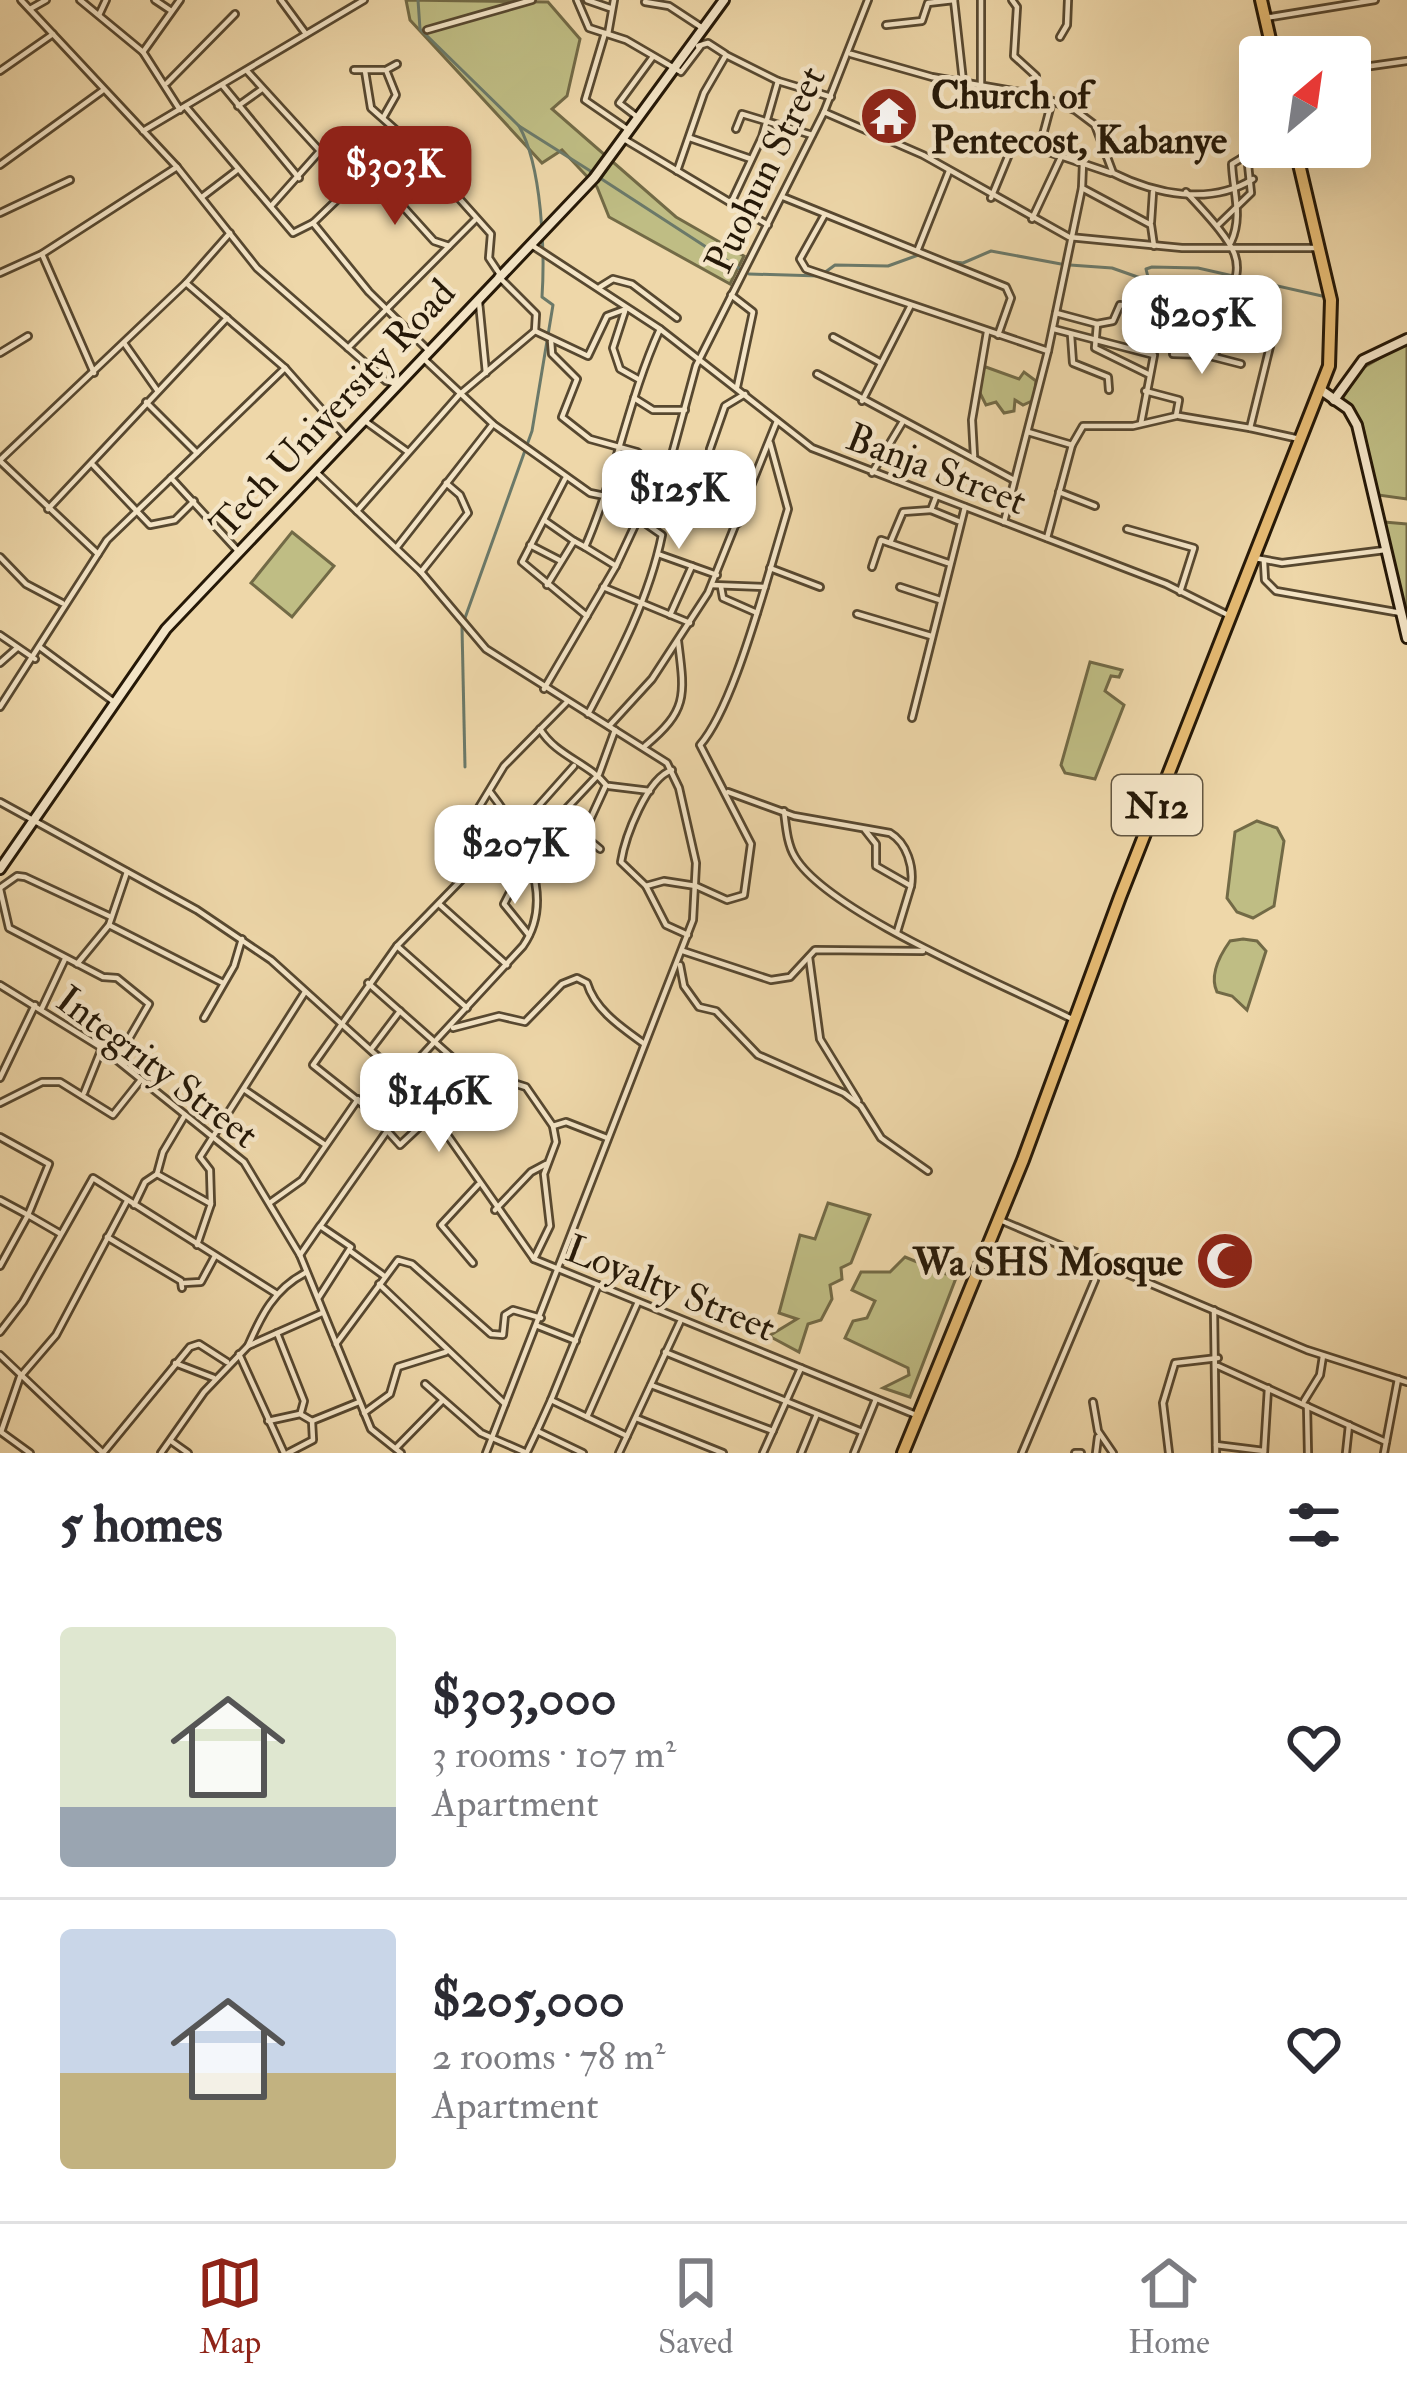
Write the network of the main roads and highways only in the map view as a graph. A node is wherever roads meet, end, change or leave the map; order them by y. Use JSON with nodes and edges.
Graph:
{"nodes":[{"id":1,"x":1261,"y":0,"type":"edge"},
{"id":2,"x":1269,"y":36,"type":"edge"},
{"id":3,"x":1300,"y":168,"type":"edge"},
{"id":4,"x":903,"y":1453,"type":"edge"}],
"edges":[{"from":1,"to":2,"type":"highway"},
{"from":3,"to":4,"type":"highway","number":"N12"}]}
